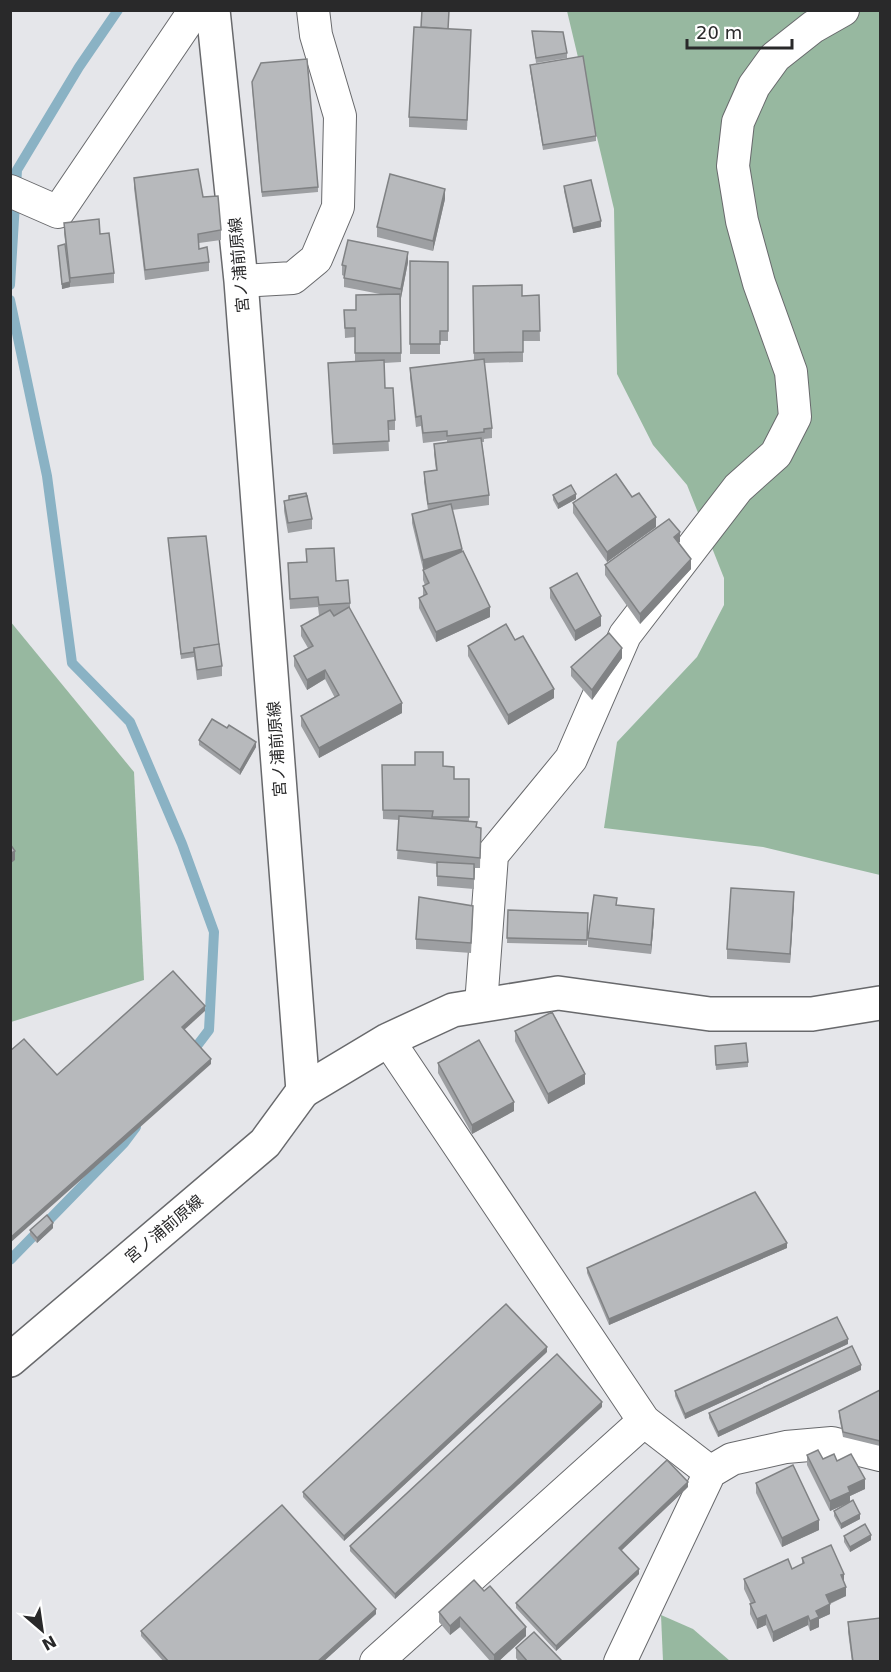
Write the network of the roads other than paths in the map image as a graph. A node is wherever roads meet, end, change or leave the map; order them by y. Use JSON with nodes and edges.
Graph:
{"nodes":[{"id":1,"x":195,"y":10,"type":"edge"},
{"id":2,"x":213,"y":10,"type":"edge"},
{"id":3,"x":313,"y":10,"type":"edge"},
{"id":4,"x":843,"y":10,"type":"edge"},
{"id":5,"x":10,"y":191,"type":"edge"},
{"id":6,"x":241,"y":281,"type":"junction"},
{"id":7,"x":880,"y":1003,"type":"edge"},
{"id":8,"x":481,"y":1005,"type":"junction"},
{"id":9,"x":388,"y":1040,"type":"junction"},
{"id":10,"x":303,"y":1091,"type":"junction"},
{"id":11,"x":13,"y":1356,"type":"edge"},
{"id":12,"x":644,"y":1421,"type":"junction"},
{"id":13,"x":880,"y":1455,"type":"edge"},
{"id":14,"x":710,"y":1472,"type":"junction"},
{"id":15,"x":376,"y":1662,"type":"edge"},
{"id":16,"x":620,"y":1662,"type":"edge"}],
"edges":[{"from":1,"to":5,"type":"street"},
{"from":2,"to":6,"type":"main road","name":"宮ノ浦前原線"},
{"from":3,"to":6,"type":"street"},
{"from":4,"to":8,"type":"street"},
{"from":6,"to":10,"type":"main road","name":"宮ノ浦前原線"},
{"from":7,"to":8,"type":"main road"},
{"from":8,"to":9,"type":"main road"},
{"from":9,"to":10,"type":"main road"},
{"from":9,"to":12,"type":"street"},
{"from":10,"to":11,"type":"main road","name":"宮ノ浦前原線"},
{"from":12,"to":14,"type":"street"},
{"from":12,"to":15,"type":"street"},
{"from":13,"to":14,"type":"street"},
{"from":14,"to":16,"type":"street"}]}
